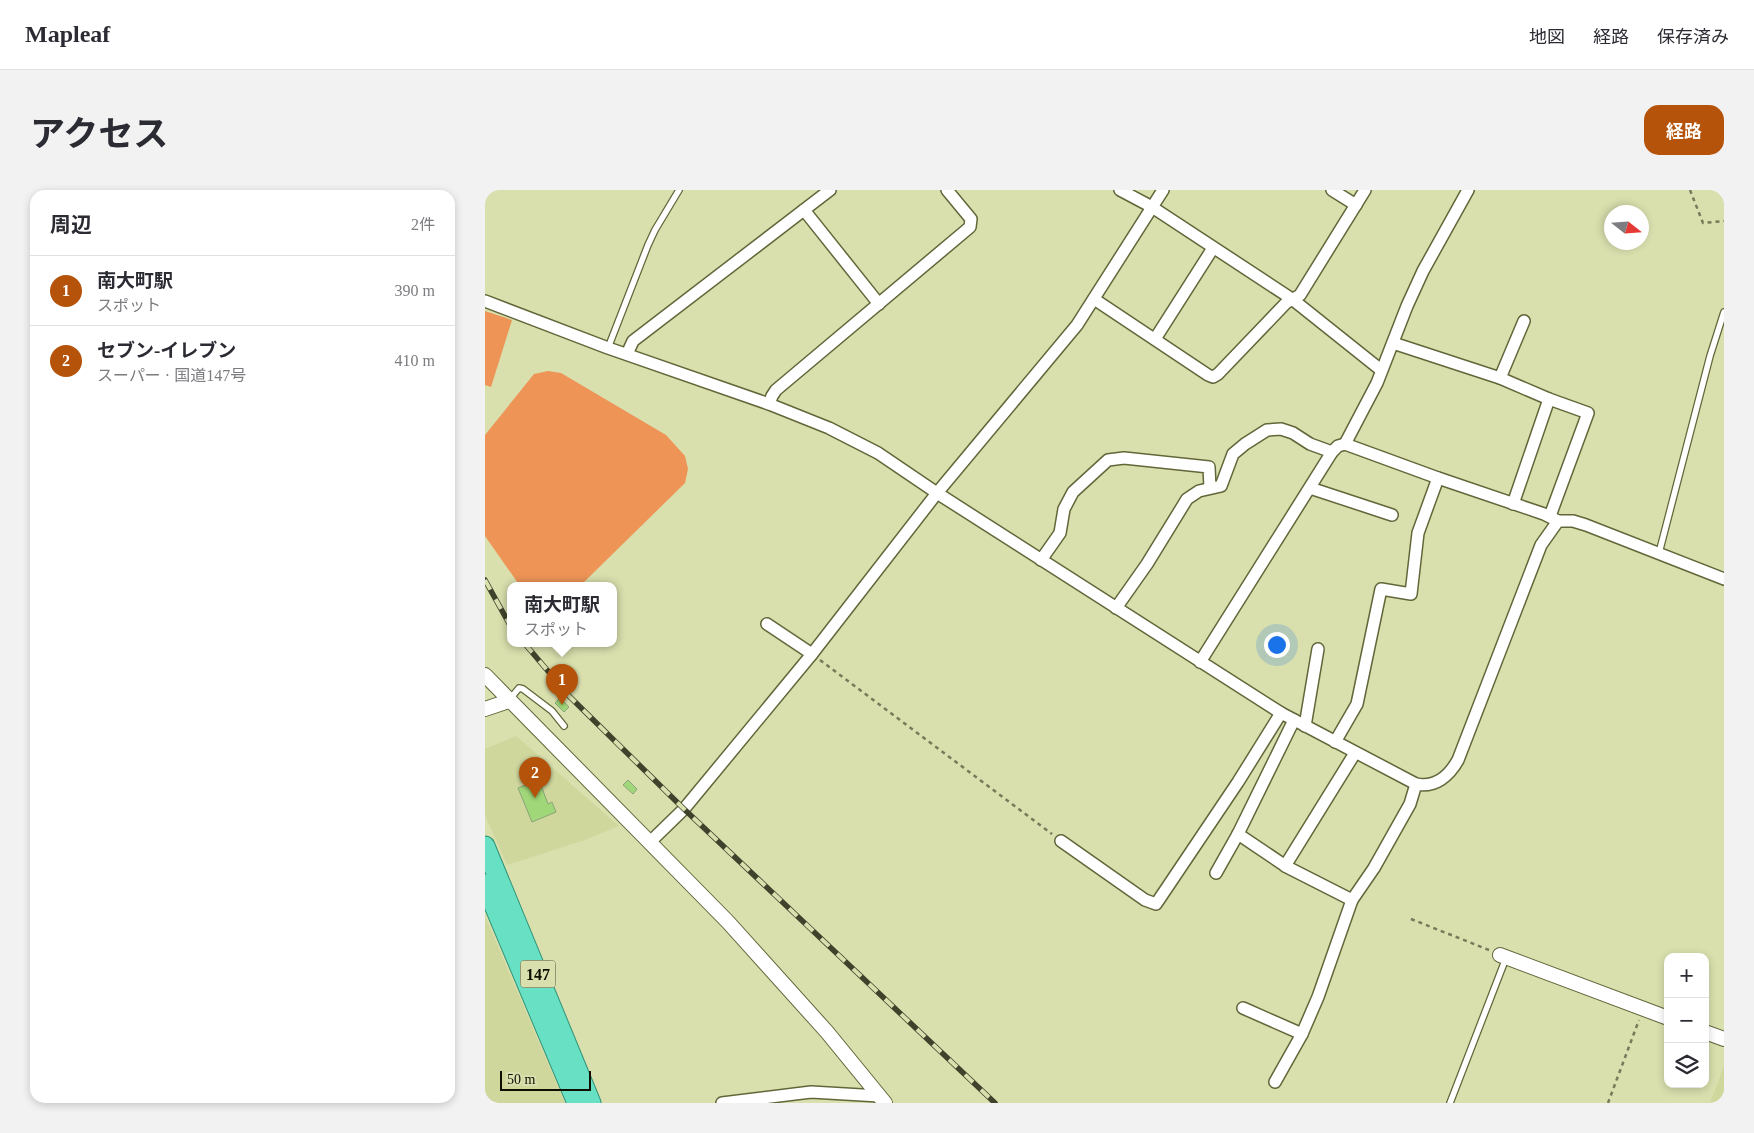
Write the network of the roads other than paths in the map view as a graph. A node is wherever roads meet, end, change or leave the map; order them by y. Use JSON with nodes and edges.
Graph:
{"nodes":[{"id":1,"x":679,"y":190,"type":"edge"},
{"id":2,"x":830,"y":190,"type":"edge"},
{"id":3,"x":947,"y":190,"type":"edge"},
{"id":4,"x":1120,"y":190,"type":"edge"},
{"id":5,"x":1163,"y":190,"type":"edge"},
{"id":6,"x":1332,"y":190,"type":"edge"},
{"id":7,"x":1365,"y":190,"type":"edge"},
{"id":8,"x":1468,"y":190,"type":"edge"},
{"id":9,"x":1356,"y":205,"type":"junction"},
{"id":10,"x":1152,"y":207,"type":"junction"},
{"id":11,"x":804,"y":210,"type":"junction"},
{"id":12,"x":1213,"y":248,"type":"junction"},
{"id":13,"x":1094,"y":299,"type":"junction"},
{"id":14,"x":1292,"y":299,"type":"junction"},
{"id":15,"x":485,"y":301,"type":"edge"},
{"id":16,"x":879,"y":304,"type":"junction"},
{"id":17,"x":1724,"y":312,"type":"edge"},
{"id":18,"x":1524,"y":321,"type":"dead end"},
{"id":19,"x":1155,"y":338,"type":"junction"},
{"id":20,"x":1393,"y":343,"type":"junction"},
{"id":21,"x":609,"y":348,"type":"junction"},
{"id":22,"x":627,"y":354,"type":"junction"},
{"id":23,"x":1381,"y":370,"type":"junction"},
{"id":24,"x":1501,"y":378,"type":"junction"},
{"id":25,"x":1549,"y":399,"type":"junction"},
{"id":26,"x":769,"y":404,"type":"junction"},
{"id":27,"x":1345,"y":444,"type":"junction"},
{"id":28,"x":1332,"y":452,"type":"junction"},
{"id":29,"x":1438,"y":478,"type":"junction"},
{"id":30,"x":1211,"y":488,"type":"junction"},
{"id":31,"x":1310,"y":488,"type":"junction"},
{"id":32,"x":937,"y":493,"type":"junction"},
{"id":33,"x":1513,"y":504,"type":"junction"},
{"id":34,"x":1392,"y":515,"type":"dead end"},
{"id":35,"x":1554,"y":519,"type":"junction"},
{"id":36,"x":1659,"y":553,"type":"junction"},
{"id":37,"x":1041,"y":560,"type":"junction"},
{"id":38,"x":1724,"y":578,"type":"edge"},
{"id":39,"x":1116,"y":608,"type":"junction"},
{"id":40,"x":767,"y":624,"type":"dead end"},
{"id":41,"x":1318,"y":649,"type":"dead end"},
{"id":42,"x":812,"y":654,"type":"junction"},
{"id":43,"x":1200,"y":662,"type":"junction"},
{"id":44,"x":485,"y":675,"type":"edge"},
{"id":45,"x":509,"y":701,"type":"junction"},
{"id":46,"x":485,"y":709,"type":"edge"},
{"id":47,"x":1281,"y":713,"type":"junction"},
{"id":48,"x":1294,"y":720,"type":"junction"},
{"id":49,"x":564,"y":726,"type":"dead end"},
{"id":50,"x":1305,"y":726,"type":"junction"},
{"id":51,"x":1335,"y":742,"type":"junction"},
{"id":52,"x":1355,"y":753,"type":"junction"},
{"id":53,"x":1416,"y":784,"type":"junction"},
{"id":54,"x":1238,"y":834,"type":"junction"},
{"id":55,"x":1061,"y":841,"type":"road end"},
{"id":56,"x":651,"y":842,"type":"junction"},
{"id":57,"x":485,"y":846,"type":"edge"},
{"id":58,"x":1285,"y":866,"type":"junction"},
{"id":59,"x":1216,"y":873,"type":"dead end"},
{"id":60,"x":485,"y":884,"type":"edge"},
{"id":61,"x":1352,"y":900,"type":"junction"},
{"id":62,"x":1503,"y":956,"type":"joint"},
{"id":63,"x":1243,"y":1008,"type":"dead end"},
{"id":64,"x":1664,"y":1016,"type":"edge"},
{"id":65,"x":1302,"y":1034,"type":"junction"},
{"id":66,"x":1709,"y":1034,"type":"edge"},
{"id":67,"x":1724,"y":1040,"type":"edge"},
{"id":68,"x":1275,"y":1082,"type":"dead end"},
{"id":69,"x":882,"y":1100,"type":"edge"},
{"id":70,"x":757,"y":1101,"type":"edge"},
{"id":71,"x":577,"y":1103,"type":"edge"},
{"id":72,"x":591,"y":1103,"type":"edge"},
{"id":73,"x":722,"y":1103,"type":"edge"},
{"id":74,"x":1450,"y":1103,"type":"edge"}],
"edges":[{"from":1,"to":21,"type":"lane"},
{"from":2,"to":11,"type":"street"},
{"from":3,"to":16,"type":"street"},
{"from":4,"to":10,"type":"street"},
{"from":5,"to":10,"type":"street"},
{"from":6,"to":9,"type":"street"},
{"from":7,"to":9,"type":"street"},
{"from":8,"to":20,"type":"street"},
{"from":9,"to":14,"type":"street"},
{"from":10,"to":12,"type":"street"},
{"from":10,"to":13,"type":"street"},
{"from":11,"to":16,"type":"street"},
{"from":11,"to":22,"type":"street"},
{"from":12,"to":14,"type":"street"},
{"from":12,"to":19,"type":"street"},
{"from":13,"to":19,"type":"street"},
{"from":13,"to":32,"type":"street"},
{"from":14,"to":19,"type":"street"},
{"from":14,"to":23,"type":"street"},
{"from":15,"to":21,"type":"street"},
{"from":16,"to":26,"type":"street"},
{"from":17,"to":36,"type":"lane"},
{"from":18,"to":24,"type":"street"},
{"from":20,"to":23,"type":"street"},
{"from":20,"to":24,"type":"street"},
{"from":21,"to":22,"type":"street"},
{"from":22,"to":26,"type":"street"},
{"from":23,"to":27,"type":"street"},
{"from":24,"to":25,"type":"street"},
{"from":25,"to":33,"type":"street"},
{"from":25,"to":35,"type":"street"},
{"from":26,"to":32,"type":"street"},
{"from":27,"to":28,"type":"street"},
{"from":27,"to":29,"type":"street"},
{"from":28,"to":30,"type":"street"},
{"from":28,"to":31,"type":"street"},
{"from":29,"to":33,"type":"street"},
{"from":29,"to":51,"type":"street"},
{"from":30,"to":37,"type":"street"},
{"from":30,"to":39,"type":"street"},
{"from":31,"to":34,"type":"street"},
{"from":31,"to":43,"type":"street"},
{"from":32,"to":37,"type":"street"},
{"from":32,"to":42,"type":"street"},
{"from":33,"to":35,"type":"street"},
{"from":35,"to":36,"type":"street"},
{"from":35,"to":53,"type":"street"},
{"from":36,"to":38,"type":"street"},
{"from":37,"to":39,"type":"street"},
{"from":39,"to":43,"type":"street"},
{"from":40,"to":42,"type":"street"},
{"from":41,"to":50,"type":"street"},
{"from":42,"to":56,"type":"street"},
{"from":43,"to":47,"type":"street"},
{"from":44,"to":45,"type":"street"},
{"from":45,"to":46,"type":"street"},
{"from":45,"to":49,"type":"lane"},
{"from":45,"to":56,"type":"street"},
{"from":47,"to":48,"type":"street"},
{"from":47,"to":55,"type":"street"},
{"from":48,"to":50,"type":"street"},
{"from":48,"to":54,"type":"street"},
{"from":50,"to":51,"type":"street"},
{"from":51,"to":52,"type":"street"},
{"from":52,"to":53,"type":"street"},
{"from":52,"to":58,"type":"street"},
{"from":53,"to":61,"type":"street"},
{"from":54,"to":58,"type":"street"},
{"from":54,"to":59,"type":"street"},
{"from":56,"to":69,"type":"street"},
{"from":57,"to":72,"type":"highway","number":"147"},
{"from":58,"to":61,"type":"street"},
{"from":60,"to":71,"type":"highway","number":"147"},
{"from":61,"to":65,"type":"street"},
{"from":62,"to":64,"type":"street"},
{"from":62,"to":74,"type":"lane"},
{"from":63,"to":65,"type":"street"},
{"from":65,"to":68,"type":"street"},
{"from":66,"to":67,"type":"street"},
{"from":69,"to":70,"type":"street"},
{"from":70,"to":73,"type":"street"}]}
